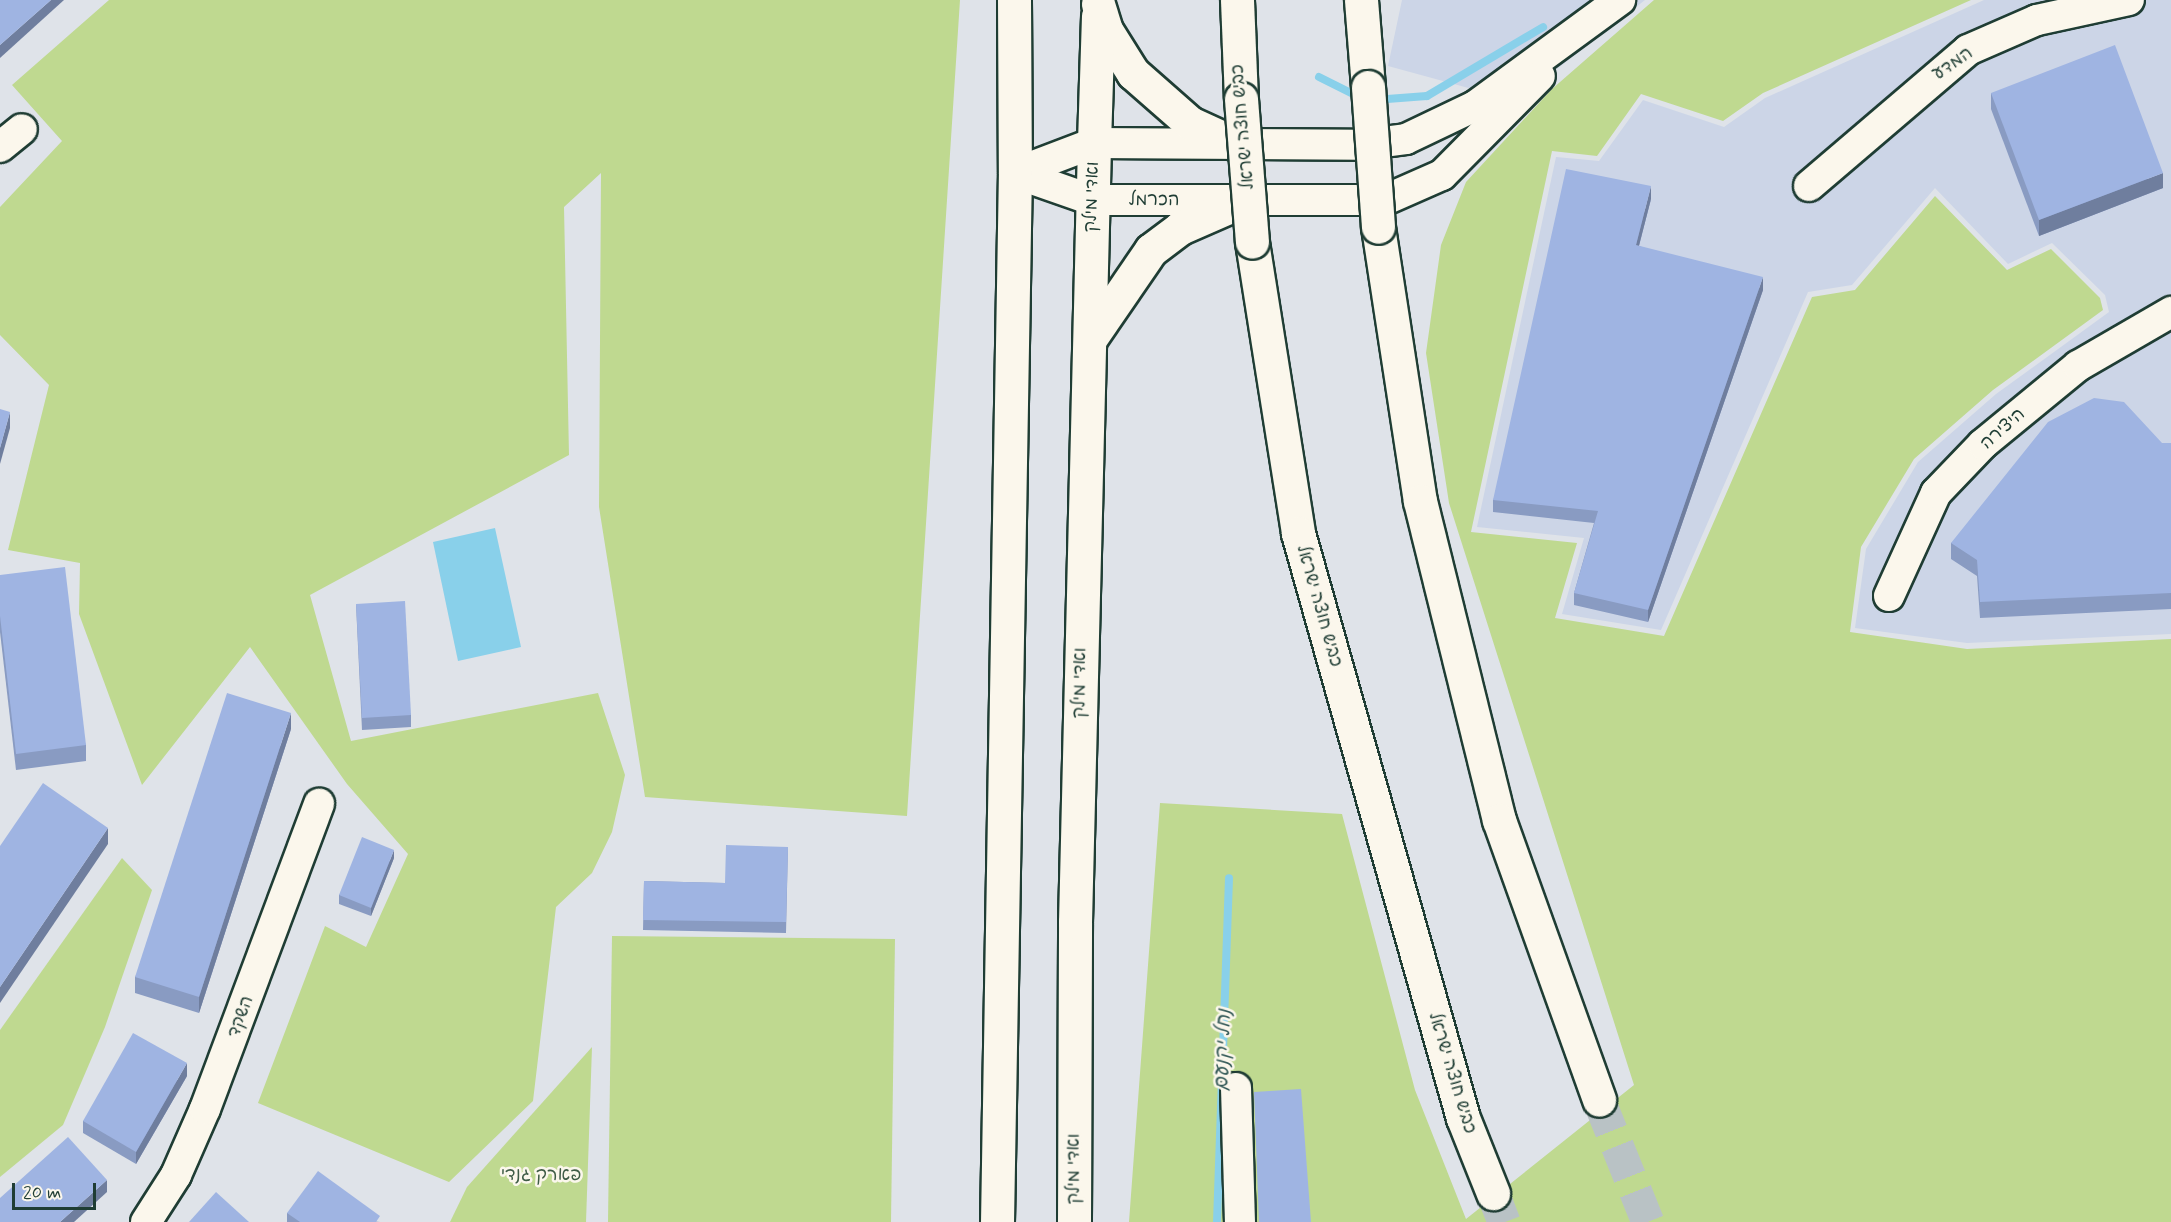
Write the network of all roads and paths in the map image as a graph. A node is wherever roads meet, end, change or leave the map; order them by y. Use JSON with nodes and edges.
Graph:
{"nodes":[{"id":1,"x":1014,"y":0,"type":"edge"},
{"id":2,"x":1237,"y":0,"type":"edge"},
{"id":3,"x":1361,"y":0,"type":"edge"},
{"id":4,"x":1620,"y":0,"type":"edge"},
{"id":5,"x":2129,"y":0,"type":"edge"},
{"id":6,"x":1098,"y":2,"type":"edge"},
{"id":7,"x":1582,"y":30,"type":"junction"},
{"id":8,"x":1094,"y":143,"type":"junction"},
{"id":9,"x":1236,"y":144,"type":"junction"},
{"id":10,"x":1016,"y":173,"type":"junction"},
{"id":11,"x":1809,"y":186,"type":"dead end"},
{"id":12,"x":1092,"y":200,"type":"junction"},
{"id":13,"x":1242,"y":201,"type":"junction"},
{"id":14,"x":2171,"y":312,"type":"edge"},
{"id":15,"x":1088,"y":343,"type":"junction"},
{"id":16,"x":1889,"y":596,"type":"dead end"},
{"id":17,"x":319,"y":804,"type":"dead end"},
{"id":18,"x":1236,"y":1088,"type":"dead end"},
{"id":19,"x":1599,"y":1100,"type":"tunnel mouth"},
{"id":20,"x":1493,"y":1194,"type":"tunnel mouth"},
{"id":21,"x":146,"y":1222,"type":"edge"},
{"id":22,"x":997,"y":1222,"type":"edge"},
{"id":23,"x":1074,"y":1222,"type":"edge"},
{"id":24,"x":1239,"y":1222,"type":"edge"}],
"edges":[{"from":1,"to":10,"type":"main road"},
{"from":2,"to":20,"type":"main road","name":"כביש חוצה ישראל","bridge":true},
{"from":3,"to":19,"type":"main road","bridge":true},
{"from":4,"to":7,"type":"street","name":"הכרמל"},
{"from":5,"to":11,"type":"street","name":"המדע"},
{"from":6,"to":8,"type":"main road","name":"ואדי מילק"},
{"from":6,"to":9,"type":"main road"},
{"from":7,"to":9,"type":"street","name":"הכרמל"},
{"from":7,"to":13,"type":"street","name":"הכרמל"},
{"from":8,"to":9,"type":"street","name":"הכרמל"},
{"from":8,"to":10,"type":"street","name":"הכרמל"},
{"from":8,"to":12,"type":"main road","name":"ואדי מילק"},
{"from":10,"to":12,"type":"street","name":"הכרמל"},
{"from":10,"to":22,"type":"main road"},
{"from":12,"to":13,"type":"street","name":"הכרמל"},
{"from":12,"to":15,"type":"main road","name":"ואדי מילק"},
{"from":13,"to":15,"type":"main road"},
{"from":14,"to":16,"type":"street","name":"היצירה"},
{"from":15,"to":23,"type":"main road","name":"ואדי מילק"},
{"from":17,"to":21,"type":"street","name":"השקד"},
{"from":18,"to":24,"type":"street"}]}
